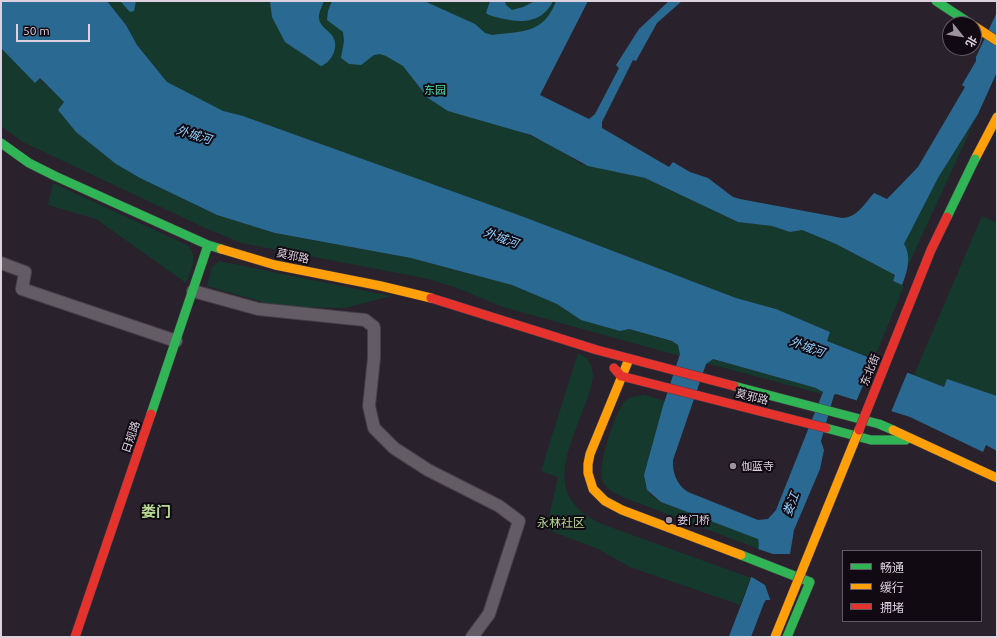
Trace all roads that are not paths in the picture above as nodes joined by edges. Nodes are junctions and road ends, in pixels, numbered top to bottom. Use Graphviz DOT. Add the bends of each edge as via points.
graph roads {
  1 [pos="936,1"];
  2 [pos="959,16"];
  3 [pos="982,32"];
  4 [pos="997,41"];
  5 [pos="997,117"];
  6 [pos="1,143"];
  7 [pos="208,245"];
  8 [pos="1,263"];
  9 [pos="193,291"];
  10 [pos="176,341"];
  11 [pos="597,350"];
  12 [pos="629,359"];
  13 [pos="621,376"];
  14 [pos="877,414"];
  15 [pos="912,440"];
  16 [pos="862,450"];
  17 [pos="997,478"];
  18 [pos="799,578"];
  19 [pos="75,637"];
  20 [pos="472,637"];
  21 [pos="775,637"];
  22 [pos="787,637"];
  1 -- 2 [label="main road"];
  3 -- 4 [label="main road"];
  5 -- 18 [label="main road, 东北街, bridge" via="931,250"];
  6 -- 7 [label="main road, 莫邪路" via="55,176"];
  7 -- 9 [label="main road, 日规路"];
  7 -- 11 [label="main road, 莫邪路" via="275,265 447,302"];
  8 -- 10 [label="street" via="25,272 22,289"];
  9 -- 10 [label="main road, 日规路"];
  9 -- 20 [label="street" via="258,309 365,320 374,327 369,406 374,428 394,448 428,470 499,506 519,522 489,614"];
  10 -- 19 [label="main road, 日规路"];
  11 -- 12 [label="main road, 莫邪路"];
  11 -- 13 [label="main road, 莫邪路"];
  12 -- 13 [label="main road"];
  12 -- 15 [label="main road, 莫邪路" via="879,424"];
  13 -- 15 [label="main road, 莫邪路" via="871,440"];
  13 -- 18 [label="main road" via="590,454 588,470 593,489 616,508"];
  14 -- 16 [label="main road"];
  15 -- 17 [label="main road, 莫邪路"];
  18 -- 21 [label="main road, 东北街, bridge"];
  18 -- 22 [label="main road" via="811,578"];
}
